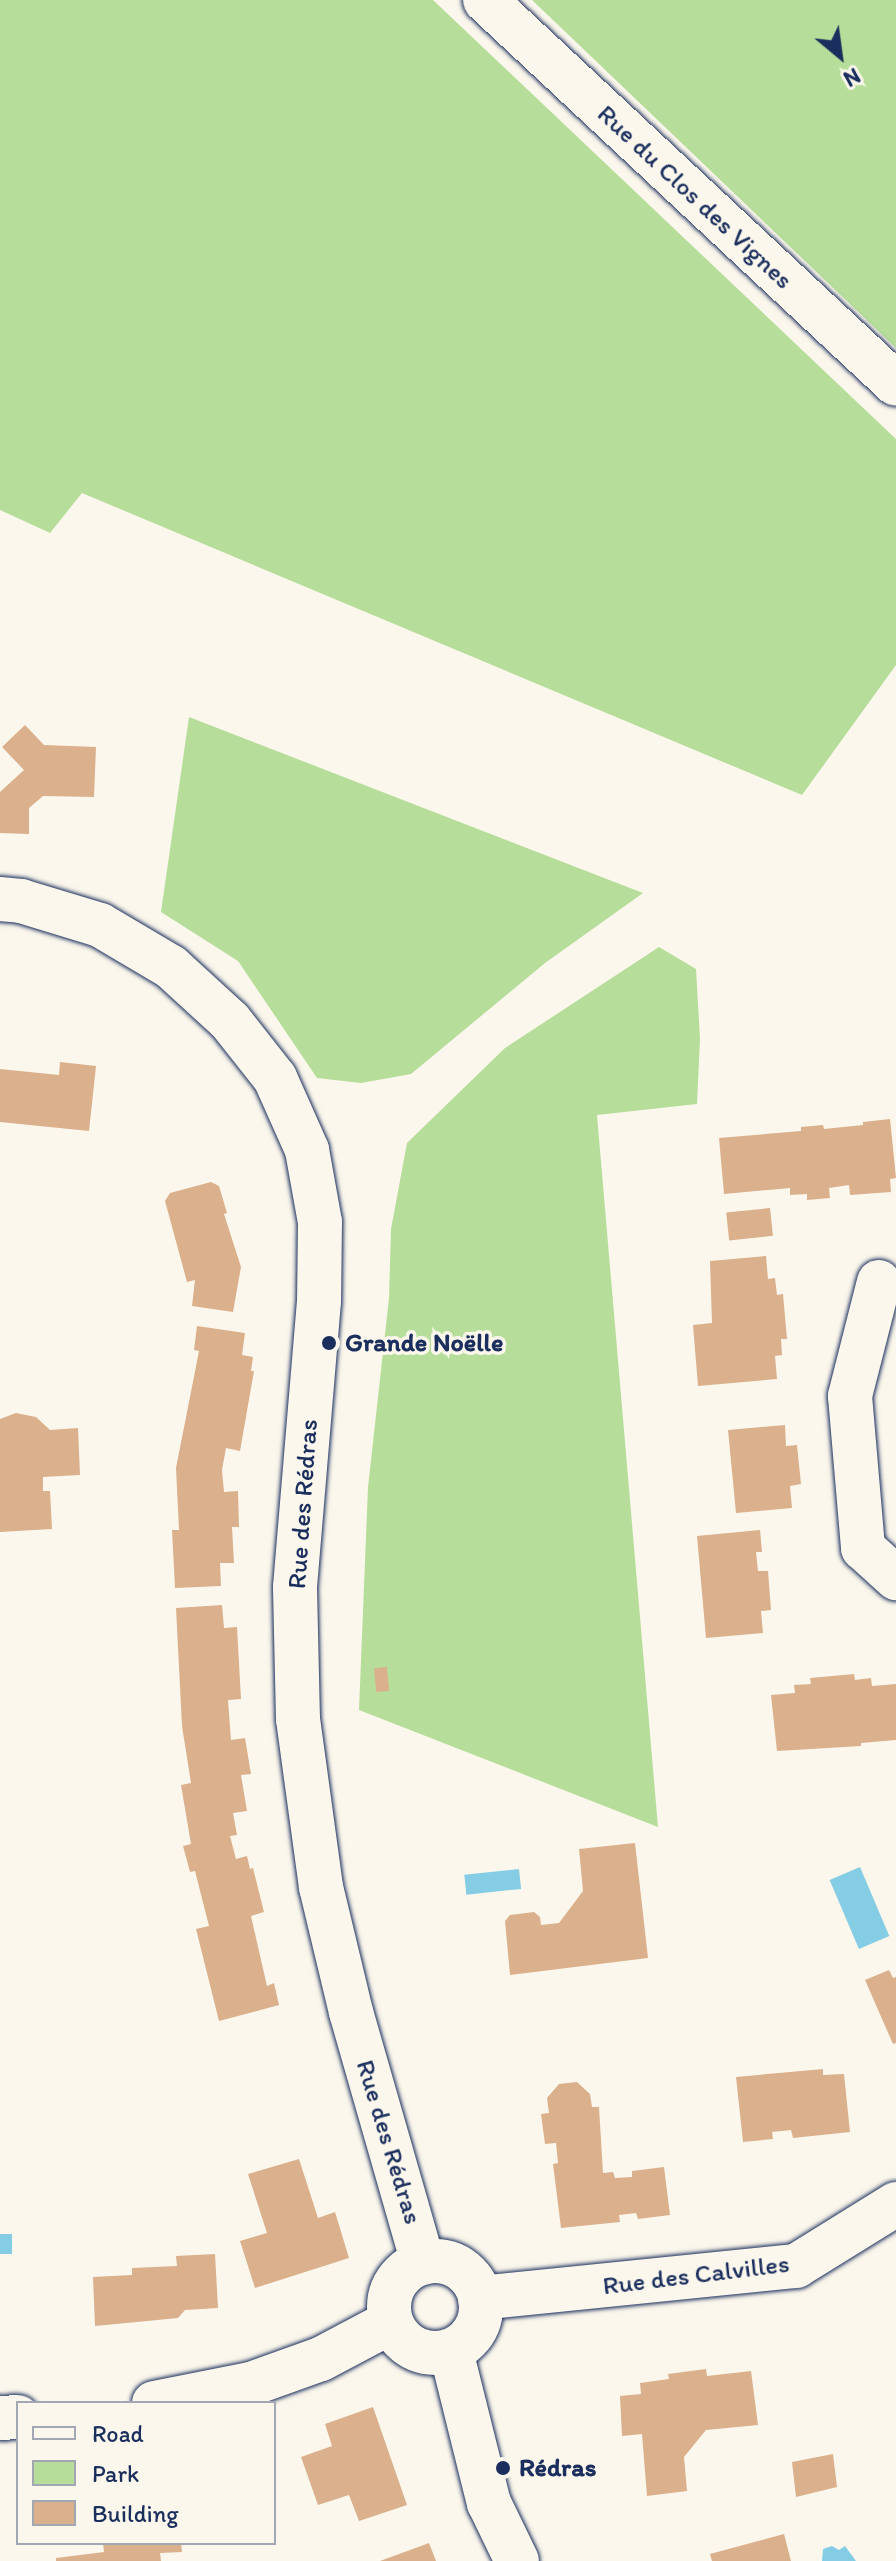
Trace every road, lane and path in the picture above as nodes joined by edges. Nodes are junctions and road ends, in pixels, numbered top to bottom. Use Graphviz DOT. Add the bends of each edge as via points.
graph roads {
  1 [pos="490,4"];
  2 [pos="896,384"];
  3 [pos="0,899"];
  4 [pos="879,1282"];
  5 [pos="896,1578"];
  6 [pos="896,2204"];
  7 [pos="423,2263"];
  8 [pos="480,2298"];
  9 [pos="391,2322"];
  10 [pos="451,2351"];
  11 [pos="164,2401"];
  12 [pos="517,2561"];
  1 -- 2 [label="street, Rue du Clos des Vignes"];
  3 -- 7 [label="street, Rue des Rédras" via="100,925 171,967 230,1021 275,1078 307,1150 320,1222 295,1588 298,1719 321,1887"];
  4 -- 5 [label="street" via="850,1396 863,1548"];
  6 -- 8 [label="street, Rue des Calvilles" via="796,2266"];
  7 -- 8 [label="street" via="453,2264 475,2284"];
  7 -- 9 [label="street" via="409,2269 390,2292"];
  8 -- 10 [label="street" via="478,2324"];
  9 -- 10 [label="street" via="408,2346 436,2354"];
  9 -- 11 [label="street" via="321,2359 251,2384"];
  10 -- 12 [label="street" via="489,2503"];
}
